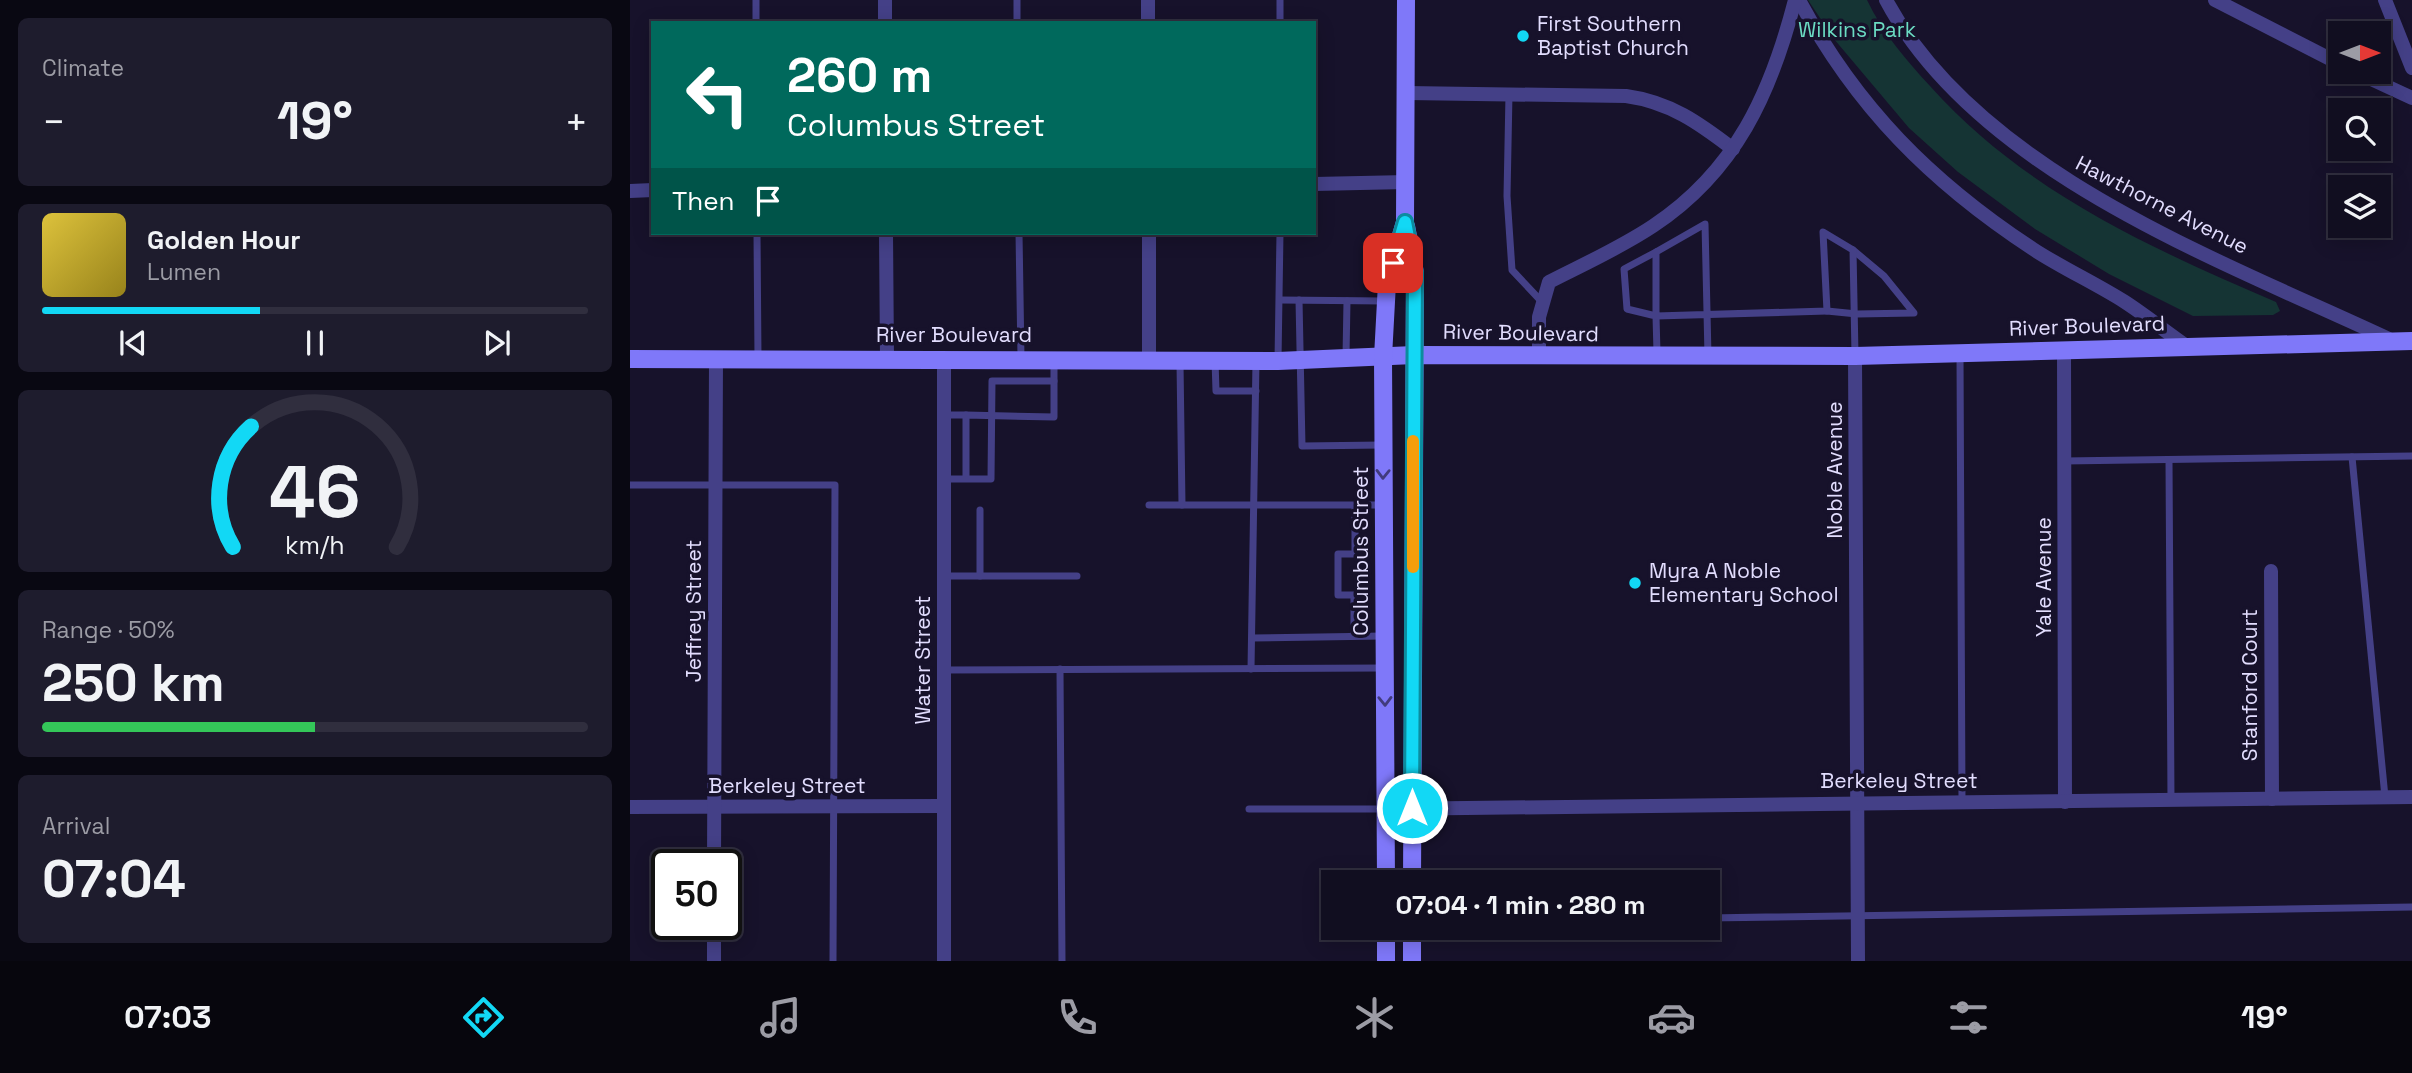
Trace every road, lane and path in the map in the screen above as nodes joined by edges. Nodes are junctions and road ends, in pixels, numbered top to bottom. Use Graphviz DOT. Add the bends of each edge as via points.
graph roads {
  1 [pos="756,0"];
  2 [pos="885,0"];
  3 [pos="1017,0"];
  4 [pos="1148,0"];
  5 [pos="1280,0"];
  6 [pos="1406,0"];
  7 [pos="1797,0"];
  8 [pos="1886,0"];
  9 [pos="2215,0"];
  10 [pos="2385,0"];
  11 [pos="756,21"];
  12 [pos="885,21"];
  13 [pos="1017,21"];
  14 [pos="1148,21"];
  15 [pos="1280,21"];
  16 [pos="2328,58"];
  17 [pos="2412,68"];
  18 [pos="2383,84"];
  19 [pos="1407,93"];
  20 [pos="1510,94"];
  21 [pos="2412,97"];
  22 [pos="1733,149"];
  23 [pos="1407,182"];
  24 [pos="1316,184"];
  25 [pos="651,190"];
  26 [pos="630,191"];
  27 [pos="1405,222"];
  28 [pos="757,235"];
  29 [pos="886,235"];
  30 [pos="1019,235"];
  31 [pos="1149,235"];
  32 [pos="1280,235"];
  33 [pos="1853,250"];
  34 [pos="1656,252"];
  35 [pos="1280,300"];
  36 [pos="1299,300"];
  37 [pos="1347,301"];
  38 [pos="1386,301"];
  39 [pos="1544,303"];
  40 [pos="1827,311"];
  41 [pos="1706,314"];
  42 [pos="1857,314"];
  43 [pos="1656,316"];
  44 [pos="2403,341"];
  45 [pos="2185,345"];
  46 [pos="2064,351"];
  47 [pos="1961,354"];
  48 [pos="1414,355"];
  49 [pos="1383,356"];
  50 [pos="1709,356"];
  51 [pos="1855,356"];
  52 [pos="1539,357"];
  53 [pos="1657,357"];
  54 [pos="887,358"];
  55 [pos="944,358"];
  56 [pos="992,358"];
  57 [pos="1021,358"];
  58 [pos="1054,358"];
  59 [pos="1149,358"];
  60 [pos="1346,358"];
  61 [pos="630,359"];
  62 [pos="716,359"];
  63 [pos="758,359"];
  64 [pos="1180,359"];
  65 [pos="1215,359"];
  66 [pos="1256,360"];
  67 [pos="1299,360"];
  68 [pos="1278,361"];
  69 [pos="1054,381"];
  70 [pos="992,382"];
  71 [pos="1256,391"];
  72 [pos="944,415"];
  73 [pos="966,415"];
  74 [pos="991,415"];
  75 [pos="1383,445"];
  76 [pos="2412,456"];
  77 [pos="2352,457"];
  78 [pos="2169,460"];
  79 [pos="2064,461"];
  80 [pos="967,478"];
  81 [pos="944,479"];
  82 [pos="630,485"];
  83 [pos="715,485"];
  84 [pos="1149,505"];
  85 [pos="1182,505"];
  86 [pos="1354,505"];
  87 [pos="1382,505"];
  88 [pos="1254,506"];
  89 [pos="980,510"];
  90 [pos="2271,570"];
  91 [pos="944,576"];
  92 [pos="980,576"];
  93 [pos="1077,576"];
  94 [pos="1354,636"];
  95 [pos="1384,636"];
  96 [pos="1252,638"];
  97 [pos="1384,668"];
  98 [pos="1060,669"];
  99 [pos="1251,669"];
  100 [pos="944,670"];
  101 [pos="2385,797"];
  102 [pos="2412,797"];
  103 [pos="2272,799"];
  104 [pos="1856,801"];
  105 [pos="2171,801"];
  106 [pos="1962,802"];
  107 [pos="2065,802"];
  108 [pos="944,806"];
  109 [pos="630,807"];
  110 [pos="714,807"];
  111 [pos="833,807"];
  112 [pos="1386,808"];
  113 [pos="1412,808"];
  114 [pos="1249,809"];
  115 [pos="714,849"];
  116 [pos="1386,870"];
  117 [pos="1412,870"];
  118 [pos="2412,907"];
  119 [pos="1857,916"];
  120 [pos="1720,918"];
  121 [pos="714,940"];
  122 [pos="1386,940"];
  123 [pos="1412,940"];
  124 [pos="714,961"];
  125 [pos="832,961"];
  126 [pos="944,961"];
  127 [pos="1062,961"];
  128 [pos="1386,961"];
  129 [pos="1412,961"];
  130 [pos="1858,961"];
  1 -- 11 [label="lane"];
  2 -- 12 [label="street"];
  3 -- 13 [label="lane"];
  4 -- 14 [label="street"];
  5 -- 15 [label="lane"];
  6 -- 19 [label="main road, Columbus Street"];
  7 -- 22 [label="street" via="1769,85"];
  7 -- 45 [label="street" via="1864,102 1924,166 2032,249 2124,302"];
  8 -- 44 [label="street, Hawthorne Avenue" via="1908,35 1964,98 2067,181 2173,238"];
  9 -- 16 [label="street"];
  10 -- 17 [label="street"];
  18 -- 21 [label="street"];
  19 -- 20 [label="street"];
  19 -- 23 [label="main road, Columbus Street"];
  20 -- 22 [label="street" via="1647,99 1688,115"];
  20 -- 39 [label="lane" via="1507,196 1512,270"];
  22 -- 39 [label="street" via="1707,181 1655,225 1549,282"];
  23 -- 24 [label="street"];
  23 -- 27 [label="main road, Columbus Street"];
  25 -- 26 [label="street"];
  27 -- 38 [label="main road, Columbus Street"];
  27 -- 48 [label="main road, Columbus Street" via="1415,273"];
  28 -- 63 [label="lane"];
  29 -- 54 [label="street"];
  30 -- 57 [label="lane"];
  31 -- 59 [label="street"];
  32 -- 35 [label="lane"];
  33 -- 40 [label="lane" via="1823,232"];
  33 -- 42 [label="lane"];
  33 -- 42 [label="lane" via="1884,276 1914,313"];
  34 -- 41 [label="lane" via="1705,224"];
  34 -- 43 [label="lane"];
  34 -- 43 [label="lane" via="1624,269 1628,309"];
  35 -- 36 [label="lane"];
  35 -- 68 [label="lane"];
  36 -- 37 [label="lane"];
  36 -- 67 [label="lane"];
  37 -- 38 [label="lane"];
  37 -- 60 [label="lane"];
  38 -- 49 [label="main road, Columbus Street"];
  39 -- 52 [label="street" via="1539,317"];
  40 -- 41 [label="lane"];
  40 -- 42 [label="lane"];
  41 -- 43 [label="lane"];
  41 -- 50 [label="lane"];
  42 -- 51 [label="lane"];
  43 -- 53 [label="lane"];
  44 -- 45 [label="main road, River Boulevard"];
  45 -- 46 [label="main road, River Boulevard"];
  46 -- 47 [label="main road, River Boulevard"];
  46 -- 79 [label="street, Yale Avenue"];
  47 -- 51 [label="main road, River Boulevard"];
  47 -- 106 [label="lane"];
  48 -- 49 [label="main road, River Boulevard"];
  48 -- 52 [label="main road, River Boulevard"];
  48 -- 113 [label="main road, Columbus Street"];
  49 -- 60 [label="main road, River Boulevard"];
  49 -- 75 [label="main road, Columbus Street"];
  50 -- 51 [label="main road, River Boulevard"];
  50 -- 53 [label="main road, River Boulevard"];
  51 -- 104 [label="street, Noble Avenue"];
  52 -- 53 [label="main road, River Boulevard"];
  54 -- 55 [label="main road, River Boulevard"];
  54 -- 63 [label="main road, River Boulevard"];
  55 -- 56 [label="main road, River Boulevard"];
  55 -- 72 [label="street, Water Street"];
  56 -- 57 [label="main road, River Boulevard"];
  56 -- 70 [label="lane"];
  57 -- 58 [label="main road, River Boulevard"];
  58 -- 59 [label="main road, River Boulevard"];
  58 -- 69 [label="lane"];
  59 -- 64 [label="main road, River Boulevard"];
  60 -- 67 [label="main road, River Boulevard"];
  61 -- 62 [label="main road, River Boulevard"];
  62 -- 63 [label="main road, River Boulevard"];
  62 -- 83 [label="street, Jeffrey Street"];
  64 -- 65 [label="main road, River Boulevard"];
  64 -- 85 [label="lane"];
  65 -- 66 [label="main road, River Boulevard"];
  65 -- 71 [label="lane" via="1216,391"];
  66 -- 68 [label="main road, River Boulevard"];
  66 -- 71 [label="lane"];
  67 -- 68 [label="main road, River Boulevard"];
  67 -- 75 [label="lane" via="1302,446"];
  69 -- 70 [label="lane"];
  69 -- 74 [label="lane" via="1054,417"];
  70 -- 74 [label="lane"];
  71 -- 88 [label="lane"];
  72 -- 73 [label="lane"];
  72 -- 81 [label="street, Water Street"];
  73 -- 74 [label="lane"];
  73 -- 80 [label="lane"];
  74 -- 80 [label="lane" via="991,479"];
  75 -- 87 [label="main road, Columbus Street, one-way"];
  76 -- 77 [label="lane"];
  77 -- 78 [label="lane"];
  77 -- 101 [label="lane"];
  78 -- 79 [label="lane"];
  78 -- 105 [label="lane"];
  79 -- 107 [label="street, Yale Avenue"];
  80 -- 81 [label="lane"];
  81 -- 91 [label="street, Water Street"];
  82 -- 83 [label="lane"];
  83 -- 110 [label="street, Jeffrey Street"];
  83 -- 111 [label="lane" via="835,485"];
  84 -- 85 [label="lane"];
  85 -- 88 [label="lane"];
  86 -- 87 [label="lane"];
  86 -- 88 [label="lane"];
  86 -- 94 [label="lane" via="1354,554 1338,554 1338,595 1354,595"];
  87 -- 95 [label="main road, Columbus Street"];
  88 -- 96 [label="lane"];
  89 -- 92 [label="lane"];
  90 -- 103 [label="street, Stanford Court"];
  91 -- 92 [label="lane"];
  91 -- 100 [label="street, Water Street"];
  92 -- 93 [label="lane"];
  94 -- 95 [label="lane"];
  94 -- 96 [label="lane"];
  95 -- 97 [label="main road, Columbus Street"];
  96 -- 99 [label="lane"];
  97 -- 99 [label="lane"];
  97 -- 112 [label="main road, Columbus Street, one-way"];
  98 -- 99 [label="lane"];
  98 -- 100 [label="lane"];
  98 -- 127 [label="lane"];
  100 -- 108 [label="street, Water Street"];
  101 -- 102 [label="street, Berkeley Street"];
  101 -- 103 [label="street, Berkeley Street"];
  103 -- 105 [label="street, Berkeley Street"];
  104 -- 106 [label="street, Berkeley Street"];
  104 -- 113 [label="street, Berkeley Street"];
  104 -- 119 [label="street, Noble Avenue"];
  105 -- 107 [label="street, Berkeley Street"];
  106 -- 107 [label="street, Berkeley Street"];
  108 -- 111 [label="street, Berkeley Street"];
  108 -- 126 [label="street, Water Street"];
  109 -- 110 [label="street, Berkeley Street"];
  110 -- 111 [label="street, Berkeley Street"];
  110 -- 115 [label="street, Jeffrey Street"];
  111 -- 125 [label="lane"];
  112 -- 113 [label="street, Berkeley Street"];
  112 -- 114 [label="lane"];
  112 -- 116 [label="main road, Columbus Street"];
  113 -- 117 [label="main road, Columbus Street"];
  118 -- 119 [label="lane"];
  119 -- 120 [label="lane"];
  119 -- 130 [label="street, Noble Avenue"];
  121 -- 124 [label="street"];
  122 -- 128 [label="main road"];
  123 -- 129 [label="main road"];
}
